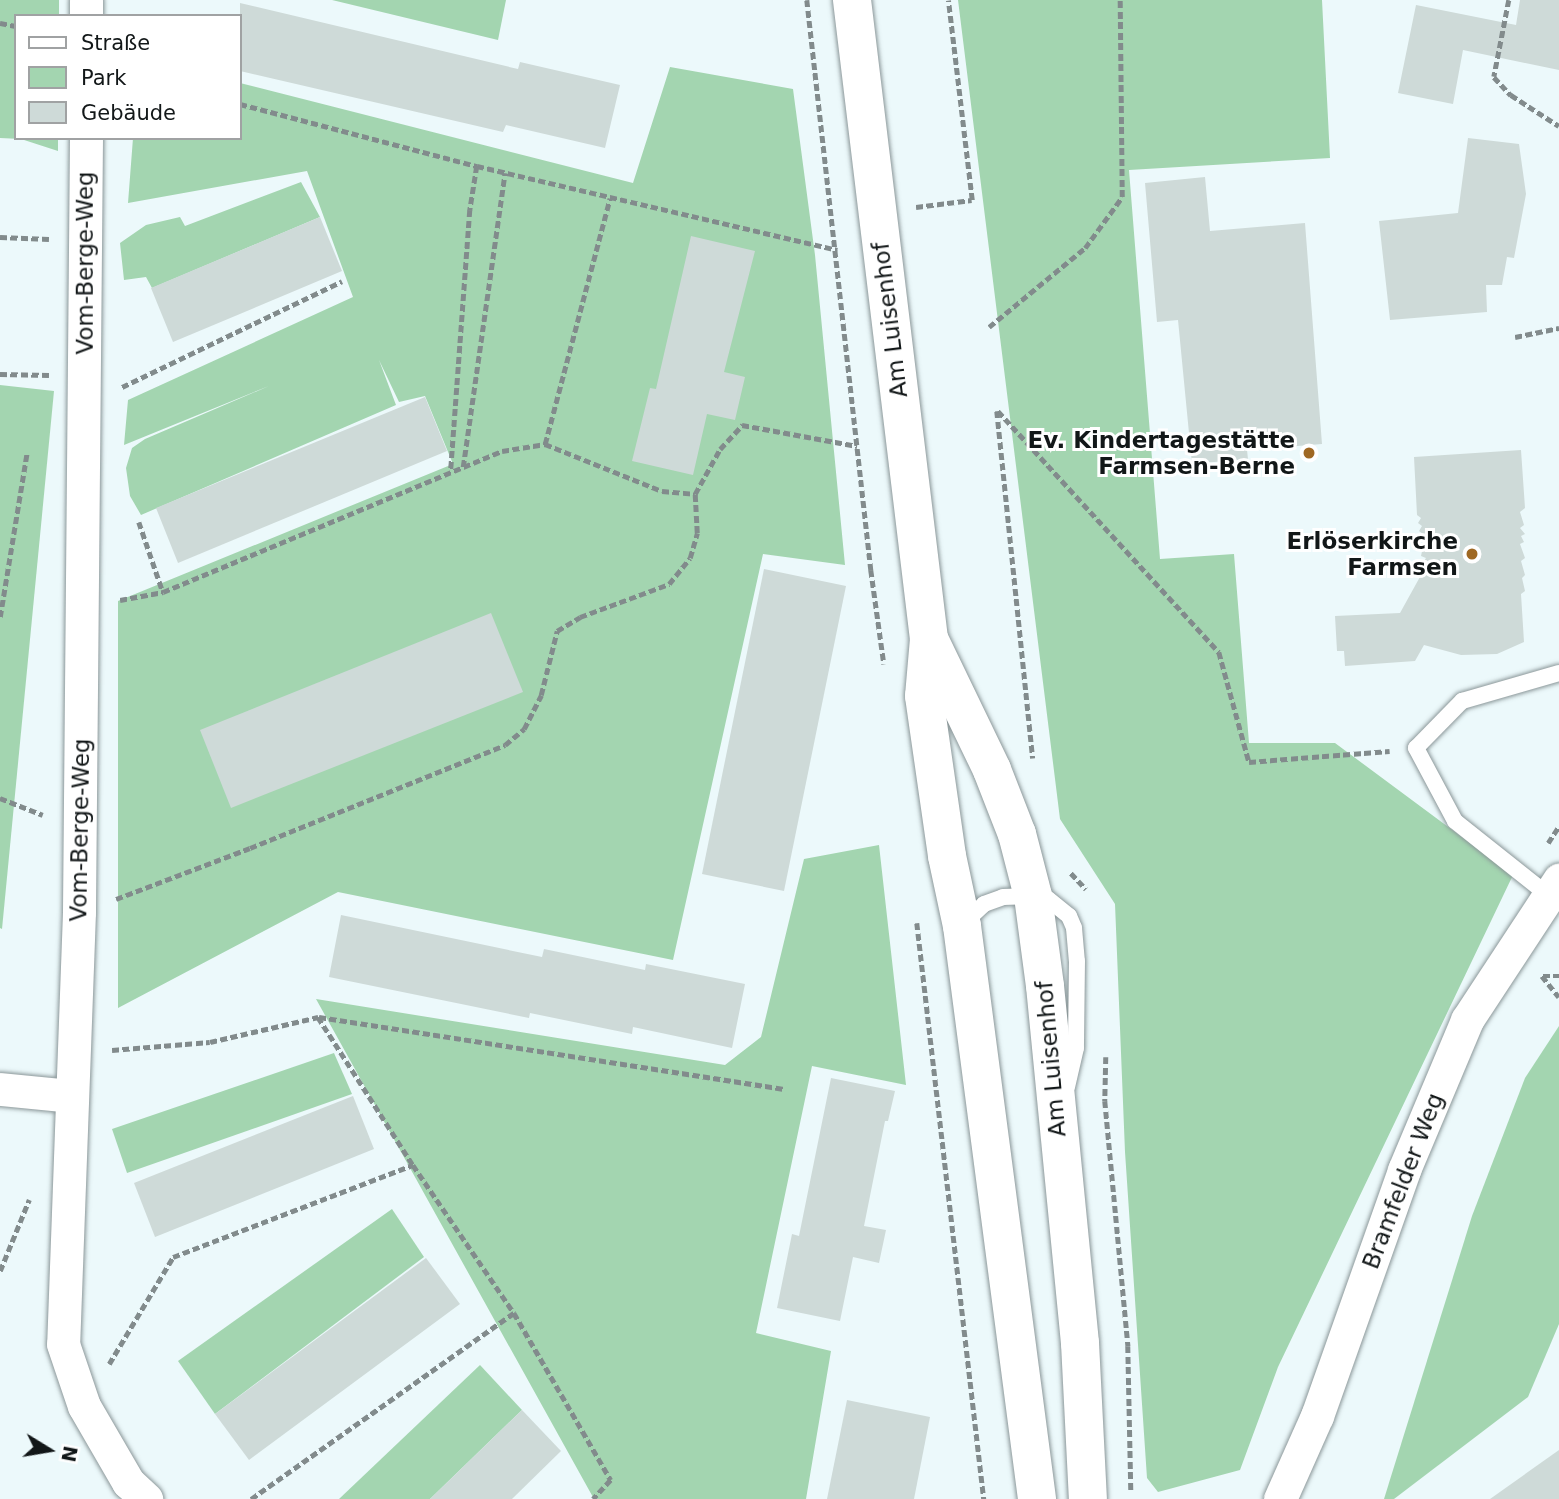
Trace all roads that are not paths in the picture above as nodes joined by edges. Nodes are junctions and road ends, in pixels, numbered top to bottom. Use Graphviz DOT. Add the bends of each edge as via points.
graph roads {
  1 [pos="852,0"];
  2 [pos="86,140"];
  3 [pos="929,639"];
  4 [pos="1559,673"];
  5 [pos="1553,888"];
  6 [pos="1033,896"];
  7 [pos="962,926"];
  8 [pos="0,1089"];
  9 [pos="72,1096"];
  10 [pos="146,1499"];
  11 [pos="1037,1499"];
  12 [pos="1088,1499"];
  13 [pos="1280,1499"];
  1 -- 3 [label="main road, Am Luisenhof"];
  2 -- 9 [label="street, Vom-Berge-Weg" via="79,912"];
  3 -- 6 [label="main road, Am Luisenhof" via="997,783 1017,834"];
  3 -- 7 [label="main road, Am Luisenhof" via="924,696"];
  4 -- 5 [label="lane" via="1462,701 1416,748 1455,821"];
  5 -- 13 [label="street, Bramfelder Weg" via="1467,1020 1404,1170 1317,1416"];
  6 -- 7 [label="lane" via="1003,897 984,904"];
  6 -- 12 [label="main road, Am Luisenhof" via="1080,1343"];
  7 -- 11 [label="main road, Am Luisenhof"];
  8 -- 9 [label="street"];
  9 -- 10 [label="street, Vom-Berge-Weg" via="63,1344 84,1406 128,1482"];
}
